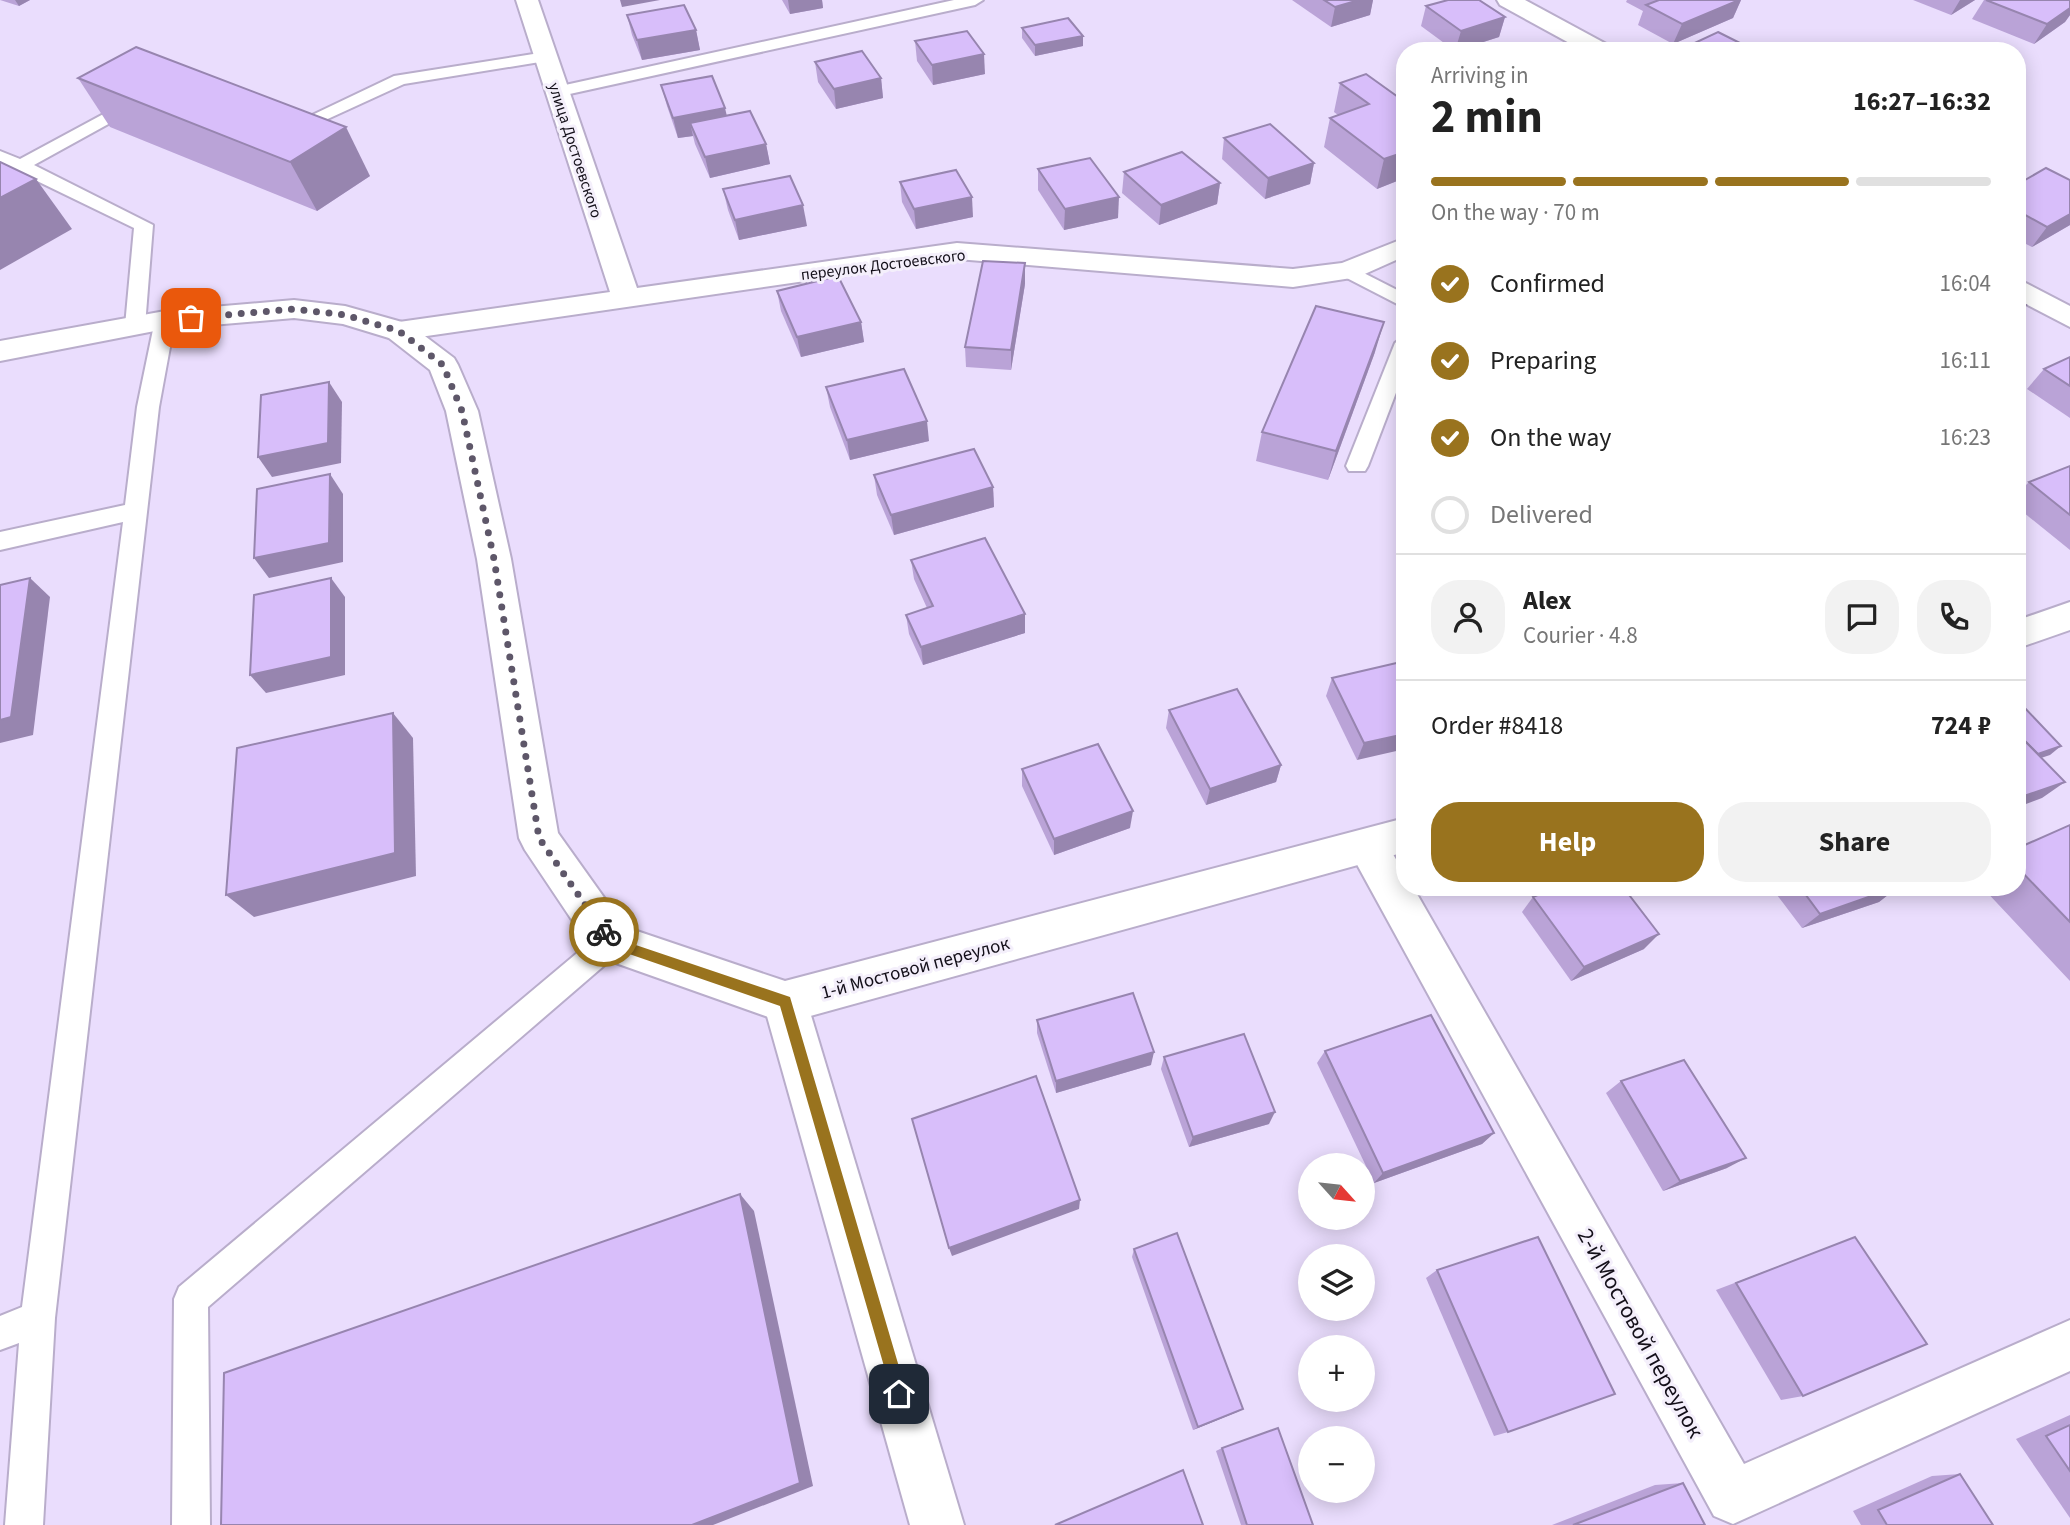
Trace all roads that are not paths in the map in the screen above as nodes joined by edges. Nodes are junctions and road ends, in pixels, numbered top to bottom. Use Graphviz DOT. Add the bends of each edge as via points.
graph roads {
  1 [pos="527,0"];
  2 [pos="975,0"];
  3 [pos="1508,0"];
  4 [pos="1585,42"];
  5 [pos="546,57"];
  6 [pos="556,92"];
  7 [pos="147,95"];
  8 [pos="271,108"];
  9 [pos="0,156"];
  10 [pos="20,166"];
  11 [pos="1396,250"];
  12 [pos="1348,271"];
  13 [pos="2026,293"];
  14 [pos="1396,297"];
  15 [pos="627,300"];
  16 [pos="2070,318"];
  17 [pos="150,323"];
  18 [pos="399,331"];
  19 [pos="0,351"];
  20 [pos="1396,366"];
  21 [pos="1357,466"];
  22 [pos="135,511"];
  23 [pos="0,541"];
  24 [pos="2070,616"];
  25 [pos="2026,631"];
  26 [pos="1387,841"];
  27 [pos="1396,858"];
  28 [pos="1416,896"];
  29 [pos="611,942"];
  30 [pos="785,1002"];
  31 [pos="38,1318"];
  32 [pos="0,1332"];
  33 [pos="2070,1345"];
  34 [pos="24,1525"];
  35 [pos="191,1525"];
  36 [pos="937,1525"];
  1 -- 5 [label="street, улица Достоевского"];
  2 -- 6 [label="lane"];
  3 -- 4 [label="street"];
  5 -- 6 [label="street, улица Достоевского"];
  5 -- 8 [label="lane" via="400,80 308,124"];
  6 -- 15 [label="street, улица Достоевского"];
  7 -- 10 [label="lane"];
  9 -- 10 [label="lane"];
  10 -- 17 [label="lane" via="144,225"];
  11 -- 12 [label="street, переулок Достоевского"];
  12 -- 14 [label="lane"];
  12 -- 15 [label="street, переулок Достоевского" via="1293,278 957,251"];
  13 -- 16 [label="street"];
  15 -- 18 [label="street, переулок Достоевского"];
  17 -- 18 [label="street" via="294,309 345,315"];
  17 -- 19 [label="street"];
  17 -- 22 [label="lane" via="148,407"];
  18 -- 29 [label="street" via="443,365 462,411 494,559 539,838"];
  20 -- 21 [label="lane"];
  22 -- 23 [label="lane"];
  22 -- 31 [label="lane"];
  24 -- 25 [label="street"];
  26 -- 27 [label="street, 2-й Мостовой переулок"];
  26 -- 30 [label="street, 1-й Мостовой переулок"];
  28 -- 33 [label="street, 2-й Мостовой переулок" via="1733,1497"];
  29 -- 30 [label="street"];
  29 -- 35 [label="lane" via="191,1299"];
  30 -- 36 [label="street"];
  31 -- 32 [label="lane"];
  31 -- 34 [label="lane"];
}
